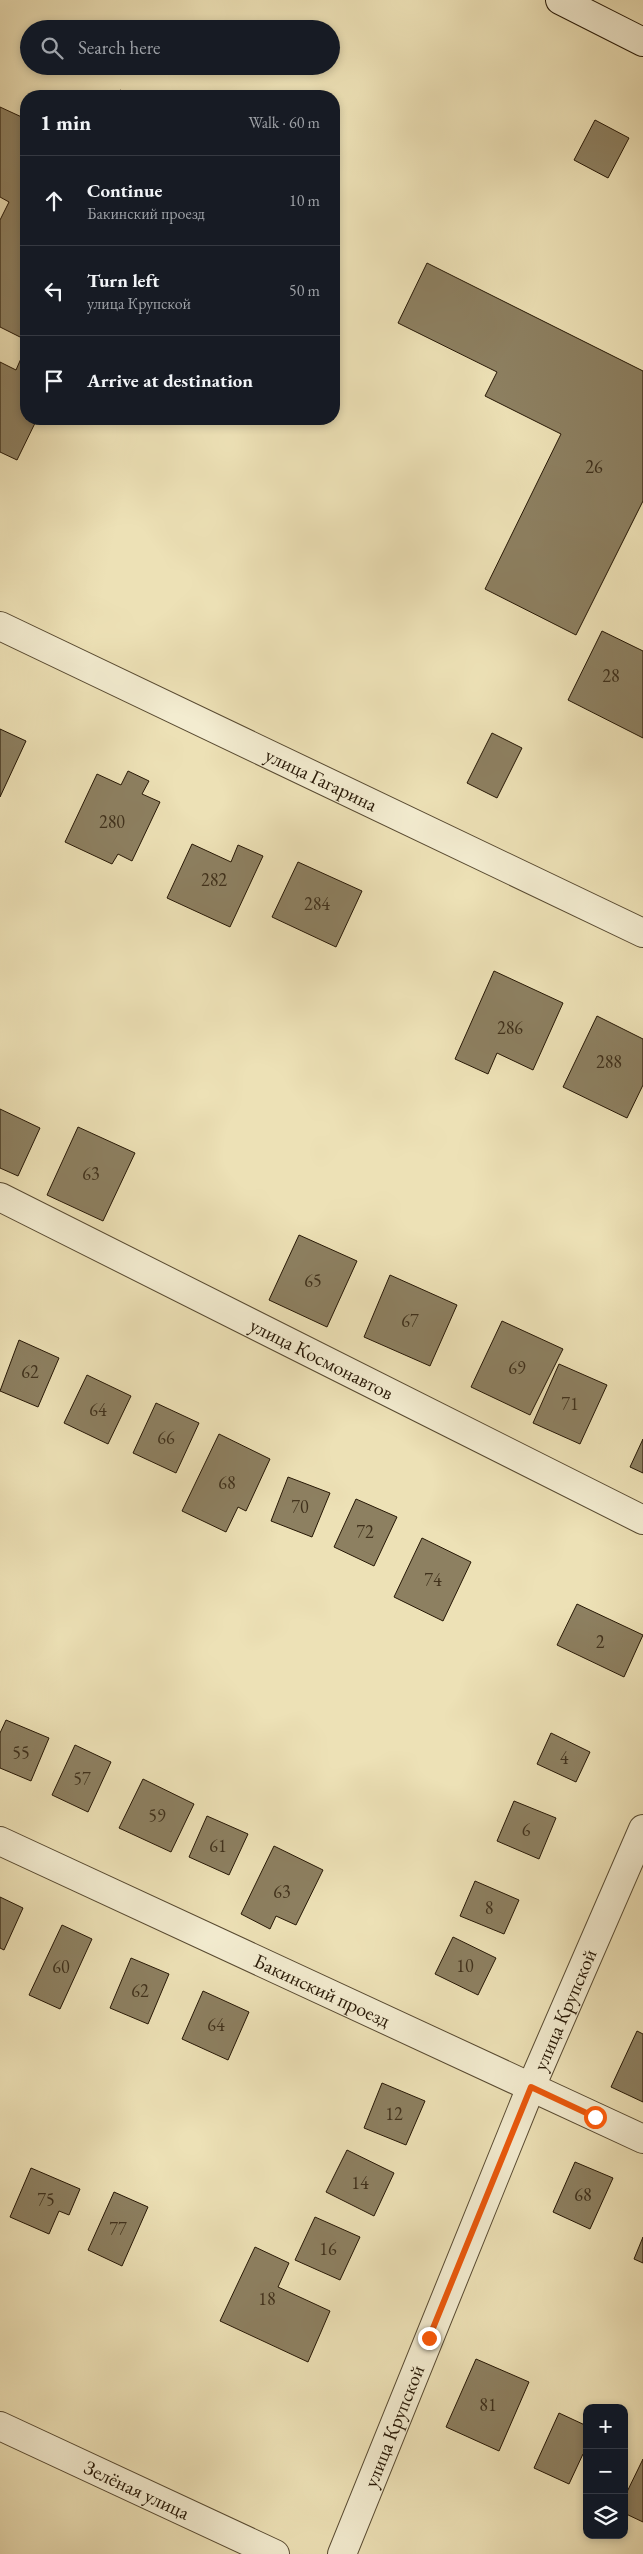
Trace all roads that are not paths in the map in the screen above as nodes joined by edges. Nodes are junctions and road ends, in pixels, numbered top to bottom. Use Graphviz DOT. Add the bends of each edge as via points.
graph roads {
  1 [pos="560,0"];
  2 [pos="643,42"];
  3 [pos="0,626"];
  4 [pos="643,933"];
  5 [pos="0,1197"];
  6 [pos="643,1520"];
  7 [pos="643,1829"];
  8 [pos="0,1841"];
  9 [pos="531,2087"];
  10 [pos="643,2139"];
  11 [pos="0,2426"];
  12 [pos="275,2554"];
  13 [pos="342,2554"];
  1 -- 2 [label="street"];
  3 -- 4 [label="street, улица Гагарина"];
  5 -- 6 [label="street, улица Космонавтов"];
  7 -- 9 [label="street, улица Крупской"];
  8 -- 9 [label="street, Бакинский проезд"];
  9 -- 10 [label="street, Бакинский проезд"];
  9 -- 13 [label="street, улица Крупской"];
  11 -- 12 [label="street, Зелёная улица"];
}
